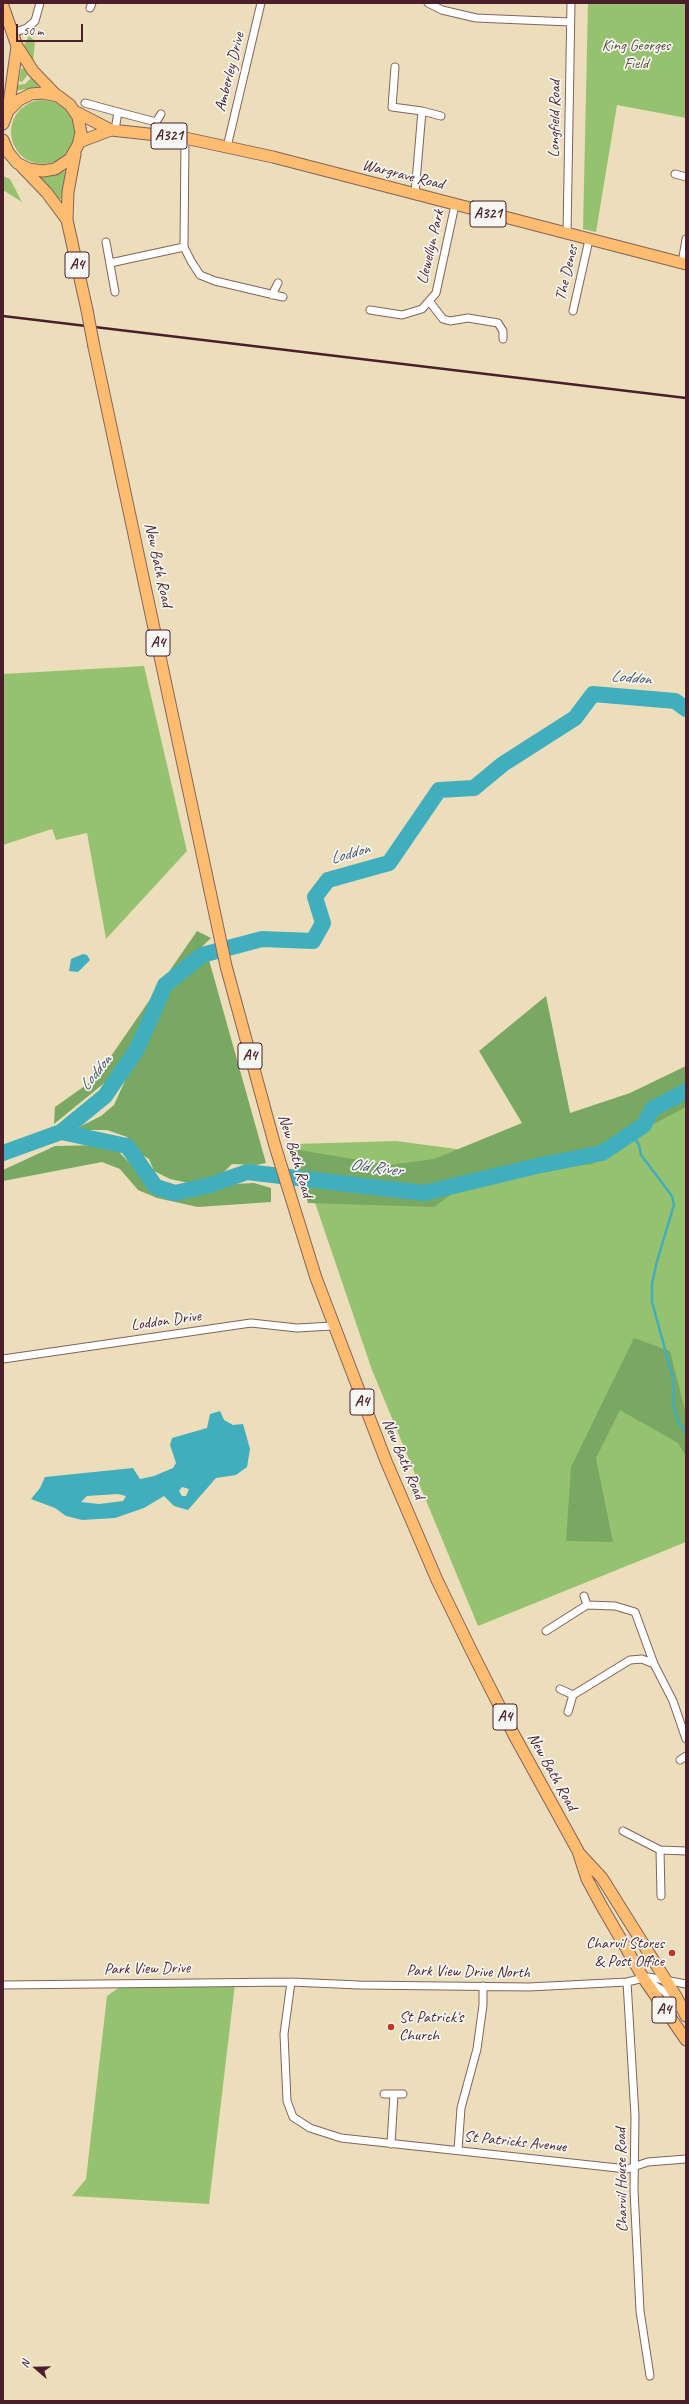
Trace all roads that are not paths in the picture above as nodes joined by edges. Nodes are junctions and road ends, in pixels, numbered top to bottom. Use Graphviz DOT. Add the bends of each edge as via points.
graph roads {
  1 [pos="40,3"];
  2 [pos="261,3"];
  3 [pos="428,3"];
  4 [pos="571,3"];
  5 [pos="3,6"];
  6 [pos="443,7"];
  7 [pos="570,22"];
  8 [pos="13,33"];
  9 [pos="17,46"];
  10 [pos="395,68"];
  11 [pos="58,96"];
  12 [pos="85,103"];
  13 [pos="74,111"];
  14 [pos="422,111"];
  15 [pos="118,112"];
  16 [pos="162,114"];
  17 [pos="441,116"];
  18 [pos="5,118"];
  19 [pos="113,130"];
  20 [pos="185,138"];
  21 [pos="3,140"];
  22 [pos="77,147"];
  23 [pos="227,147"];
  24 [pos="6,151"];
  25 [pos="21,166"];
  26 [pos="675,174"];
  27 [pos="686,177"];
  28 [pos="415,193"];
  29 [pos="455,205"];
  30 [pos="67,220"];
  31 [pos="567,234"];
  32 [pos="686,238"];
  33 [pos="589,240"];
  34 [pos="106,242"];
  35 [pos="184,247"];
  36 [pos="110,263"];
  37 [pos="684,264"];
  38 [pos="278,283"];
  39 [pos="115,292"];
  40 [pos="272,294"];
  41 [pos="283,297"];
  42 [pos="428,301"];
  43 [pos="370,310"];
  44 [pos="573,311"];
  45 [pos="503,339"];
  46 [pos="333,1326"];
  47 [pos="3,1359"];
  48 [pos="584,1596"];
  49 [pos="587,1605"];
  50 [pos="546,1631"];
  51 [pos="654,1664"];
  52 [pos="560,1689"];
  53 [pos="573,1695"];
  54 [pos="568,1712"];
  55 [pos="686,1739"];
  56 [pos="623,1831"];
  57 [pos="660,1850"];
  58 [pos="578,1851"];
  59 [pos="686,1851"];
  60 [pos="661,1896"];
  61 [pos="644,1979"];
  62 [pos="664,1979"];
  63 [pos="292,1982"];
  64 [pos="627,1982"];
  65 [pos="685,1984"];
  66 [pos="3,1985"];
  67 [pos="483,1986"];
  68 [pos="677,1998"];
  69 [pos="686,2016"];
  70 [pos="686,2040"];
  71 [pos="384,2094"];
  72 [pos="394,2094"];
  73 [pos="402,2094"];
  74 [pos="391,2144"];
  75 [pos="458,2150"];
  76 [pos="686,2158"];
  77 [pos="635,2166"];
  78 [pos="650,2376"];
  1 -- 8 [label="street" via="35,21 27,28"];
  2 -- 23 [label="street, Amberley Drive"];
  3 -- 6 [label="street"];
  4 -- 7 [label="street, Longfield Road"];
  5 -- 8 [label="main road"];
  6 -- 7 [label="street" via="476,18"];
  7 -- 31 [label="street, Longfield Road"];
  8 -- 9 [label="main road"];
  9 -- 11 [label="main road" via="33,71"];
  9 -- 18 [label="main road"];
  10 -- 14 [label="street" via="392,107"];
  11 -- 13 [label="main road"];
  11 -- 18 [label="main road" via="32,94 19,100"];
  12 -- 15 [label="street"];
  13 -- 19 [label="main road, Wargrave Road"];
  13 -- 22 [label="main road, New Bath Road" via="80,124"];
  14 -- 17 [label="street"];
  14 -- 28 [label="street"];
  15 -- 16 [label="street" via="156,122"];
  15 -- 19 [label="street"];
  19 -- 20 [label="main road, Wargrave Road / A321"];
  19 -- 22 [label="main road, Wargrave Road"];
  20 -- 23 [label="main road, Wargrave Road / A321"];
  20 -- 35 [label="street"];
  21 -- 24 [label="main road"];
  22 -- 25 [label="main road" via="67,162 52,170 36,171"];
  22 -- 30 [label="main road, New Bath Road / A4" via="68,192"];
  23 -- 28 [label="main road, Wargrave Road / A321"];
  24 -- 25 [label="main road, New Bath Road"];
  25 -- 30 [label="main road, New Bath Road / A4"];
  26 -- 27 [label="street"];
  28 -- 29 [label="main road, Wargrave Road / A321"];
  29 -- 31 [label="main road, Wargrave Road / A321"];
  29 -- 42 [label="street, Llewellyn Park" via="436,293"];
  30 -- 46 [label="main road, New Bath Road / A4, bridge" via="226,966 274,1146"];
  31 -- 33 [label="main road, Wargrave Road / A321"];
  32 -- 37 [label="street"];
  33 -- 37 [label="main road, Wargrave Road / A321"];
  33 -- 44 [label="street, The Denes"];
  34 -- 36 [label="street"];
  35 -- 36 [label="street"];
  35 -- 40 [label="street" via="200,275"];
  36 -- 39 [label="street"];
  38 -- 40 [label="street"];
  40 -- 41 [label="street"];
  42 -- 43 [label="street, Llewellyn Park" via="422,309 402,315"];
  42 -- 45 [label="street" via="443,319 450,321 468,318 498,323 503,331"];
  46 -- 47 [label="street, Loddon Drive" via="297,1328 251,1323"];
  46 -- 58 [label="main road, New Bath Road / A4" via="372,1427 437,1580 514,1735"];
  48 -- 49 [label="street"];
  49 -- 50 [label="street"];
  49 -- 51 [label="street" via="614,1606 635,1612"];
  51 -- 53 [label="street" via="642,1659 630,1660"];
  51 -- 55 [label="street" via="673,1701"];
  52 -- 53 [label="street"];
  53 -- 54 [label="street"];
  56 -- 57 [label="street"];
  57 -- 59 [label="street"];
  57 -- 60 [label="street"];
  58 -- 61 [label="main road, New Bath Road / A4" via="587,1879"];
  58 -- 62 [label="main road, New Bath Road / A4" via="602,1878"];
  61 -- 62 [label="street, Park View Drive North"];
  61 -- 64 [label="street, Park View Drive North"];
  61 -- 69 [label="street" via="665,1992"];
  61 -- 70 [label="main road, New Bath Road / A4"];
  62 -- 65 [label="street, Park View Drive North"];
  62 -- 68 [label="main road, New Bath Road / A4"];
  63 -- 66 [label="street, Park View Drive"];
  63 -- 67 [label="street, Park View Drive North" via="359,1986"];
  63 -- 74 [label="street, St Patricks Avenue" via="284,2034 287,2102 293,2117 310,2128 341,2138"];
  64 -- 67 [label="street, Park View Drive North"];
  64 -- 77 [label="street, Charvil House Road" via="635,2116"];
  65 -- 68 [label="street"];
  67 -- 75 [label="street" via="477,2049 461,2108"];
  68 -- 69 [label="main road, New Bath Road / A4"];
  71 -- 72 [label="street"];
  72 -- 73 [label="street"];
  72 -- 74 [label="street"];
  74 -- 75 [label="street, St Patricks Avenue"];
  75 -- 77 [label="street, St Patricks Avenue" via="627,2169"];
  76 -- 77 [label="street, St Patricks Avenue"];
  77 -- 78 [label="street, Charvil House Road" via="640,2311"];
}
